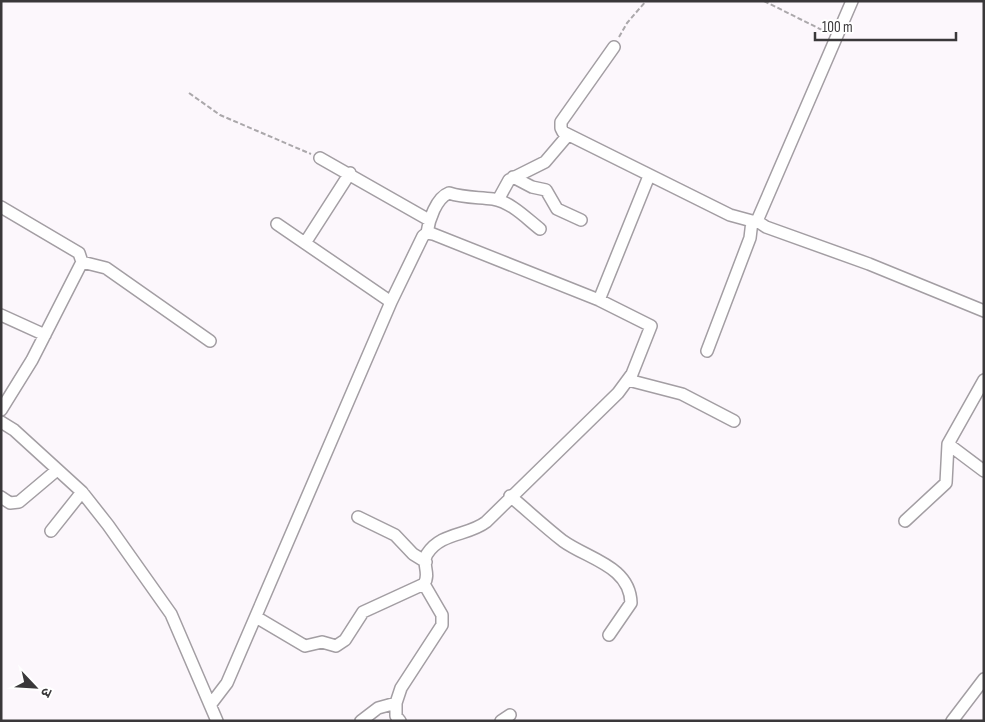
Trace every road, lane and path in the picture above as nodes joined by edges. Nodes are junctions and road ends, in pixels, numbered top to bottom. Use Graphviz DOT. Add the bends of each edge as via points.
graph roads {
  1 [pos="646,1"];
  2 [pos="764,1"];
  3 [pos="852,1"];
  4 [pos="837,37"];
  5 [pos="614,47"];
  6 [pos="189,93"];
  7 [pos="568,135"];
  8 [pos="320,158"];
  9 [pos="350,173"];
  10 [pos="649,176"];
  11 [pos="513,177"];
  12 [pos="498,200"];
  13 [pos="1,207"];
  14 [pos="429,220"];
  15 [pos="581,220"];
  16 [pos="755,221"];
  17 [pos="277,224"];
  18 [pos="540,229"];
  19 [pos="427,233"];
  20 [pos="305,243"];
  21 [pos="82,262"];
  22 [pos="599,300"];
  23 [pos="391,302"];
  24 [pos="984,310"];
  25 [pos="1,315"];
  26 [pos="45,335"];
  27 [pos="210,341"];
  28 [pos="707,351"];
  29 [pos="628,380"];
  30 [pos="984,380"];
  31 [pos="1,410"];
  32 [pos="734,421"];
  33 [pos="1,422"];
  34 [pos="948,444"];
  35 [pos="57,470"];
  36 [pos="984,470"];
  37 [pos="82,492"];
  38 [pos="510,496"];
  39 [pos="1,497"];
  40 [pos="358,517"];
  41 [pos="906,521"];
  42 [pos="52,531"];
  43 [pos="426,562"];
  44 [pos="424,584"];
  45 [pos="256,617"];
  46 [pos="608,635"];
  47 [pos="984,679"];
  48 [pos="396,703"];
  49 [pos="211,704"];
  50 [pos="217,721"];
  51 [pos="361,721"];
  52 [pos="400,721"];
  53 [pos="952,721"];
  1 -- 5 [label="path" via="627,23"];
  2 -- 4 [label="path"];
  3 -- 4 [label="street"];
  4 -- 16 [label="street"];
  5 -- 7 [label="street" via="561,122 560,128"];
  6 -- 8 [label="path" via="220,115"];
  7 -- 10 [label="street"];
  7 -- 11 [label="street" via="545,162"];
  8 -- 9 [label="street"];
  9 -- 14 [label="street"];
  9 -- 20 [label="street"];
  10 -- 16 [label="street" via="730,215"];
  10 -- 22 [label="street"];
  11 -- 12 [label="street"];
  11 -- 15 [label="street" via="546,190 557,210"];
  12 -- 14 [label="street" via="446,194"];
  12 -- 18 [label="street"];
  13 -- 21 [label="street" via="79,254"];
  14 -- 19 [label="street"];
  16 -- 24 [label="street"];
  16 -- 28 [label="street"];
  17 -- 20 [label="street"];
  19 -- 22 [label="street"];
  19 -- 23 [label="street"];
  20 -- 23 [label="street"];
  21 -- 26 [label="street"];
  21 -- 27 [label="street" via="106,268"];
  22 -- 29 [label="street" via="651,326"];
  23 -- 45 [label="street"];
  25 -- 26 [label="street"];
  26 -- 31 [label="street"];
  29 -- 32 [label="street" via="682,394"];
  29 -- 38 [label="street" via="566,445"];
  30 -- 34 [label="street"];
  33 -- 35 [label="street"];
  34 -- 36 [label="street"];
  34 -- 41 [label="street" via="946,483"];
  35 -- 37 [label="street"];
  35 -- 39 [label="street" via="19,502 10,503"];
  37 -- 42 [label="street"];
  37 -- 49 [label="street" via="171,614"];
  38 -- 43 [label="street" via="481,526 441,540 428,552"];
  38 -- 46 [label="street" via="562,540 600,560 624,580 631,603"];
  40 -- 43 [label="street" via="395,535 413,554"];
  43 -- 44 [label="street" via="428,574"];
  44 -- 45 [label="street" via="363,612 345,640 336,646 322,642 304,646"];
  44 -- 48 [label="street" via="442,615 442,625 401,688"];
  45 -- 49 [label="street" via="227,683"];
  47 -- 53 [label="street"];
  48 -- 51 [label="street" via="378,708"];
  48 -- 52 [label="street" via="396,716"];
  49 -- 50 [label="street"];
}
